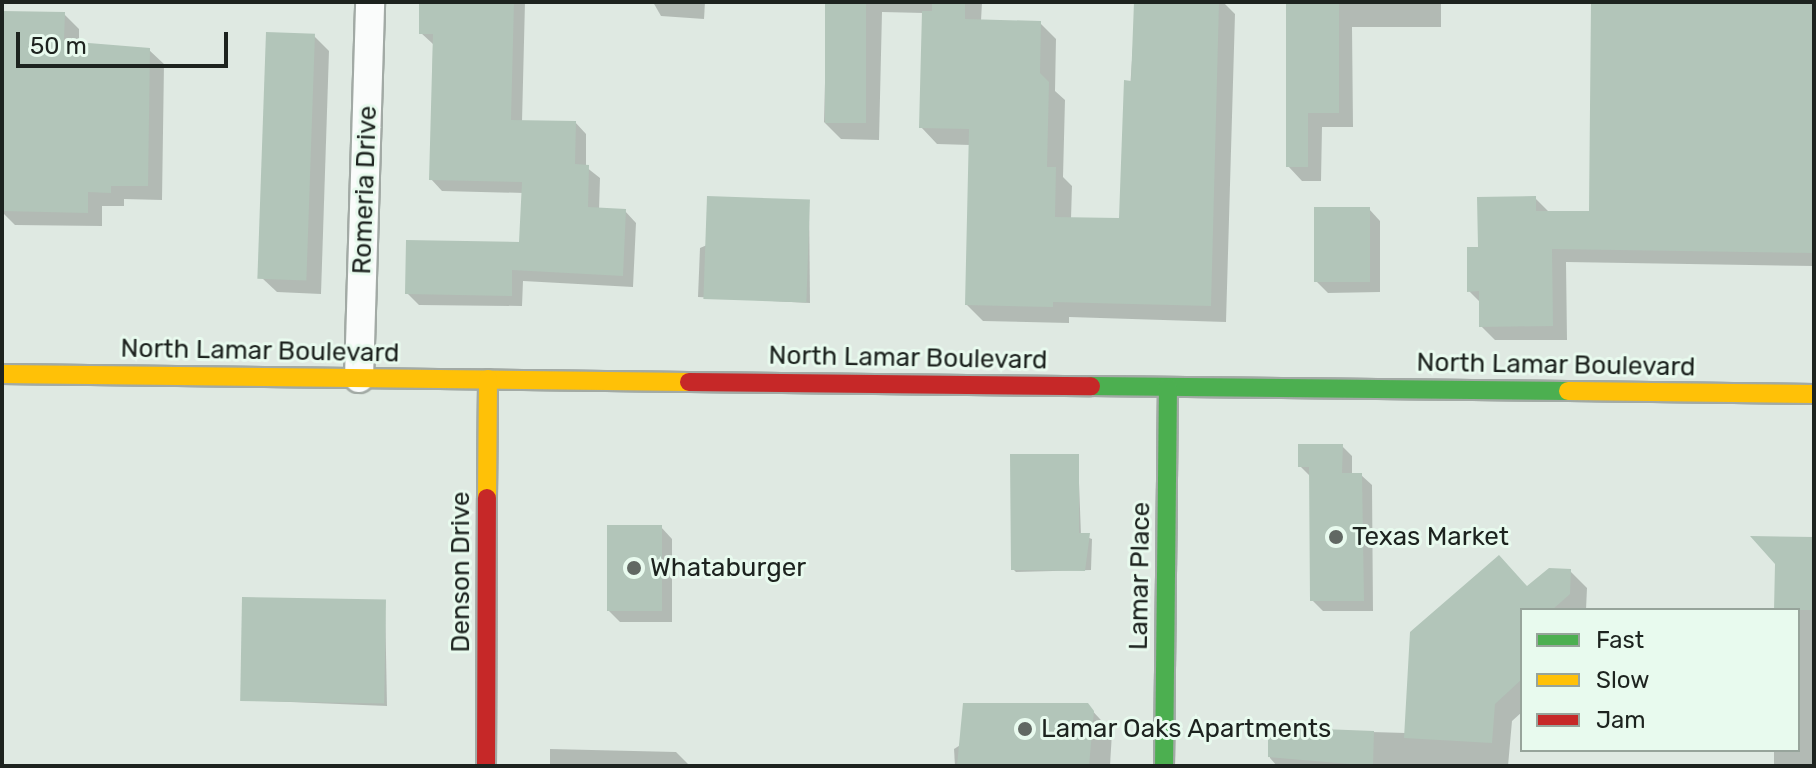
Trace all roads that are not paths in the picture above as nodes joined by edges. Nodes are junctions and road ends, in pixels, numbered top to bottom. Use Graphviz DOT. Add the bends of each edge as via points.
graph roads {
  1 [pos="370,2"];
  2 [pos="2,374"];
  3 [pos="359,378"];
  4 [pos="488,379"];
  5 [pos="1168,387"];
  6 [pos="1814,394"];
  7 [pos="486,766"];
  8 [pos="1164,766"];
  1 -- 3 [label="street, Romeria Drive"];
  2 -- 3 [label="main road, North Lamar Boulevard"];
  3 -- 4 [label="main road, North Lamar Boulevard"];
  4 -- 5 [label="main road, North Lamar Boulevard"];
  4 -- 7 [label="main road, Denson Drive"];
  5 -- 6 [label="main road, North Lamar Boulevard"];
  5 -- 8 [label="main road, Lamar Place"];
}
